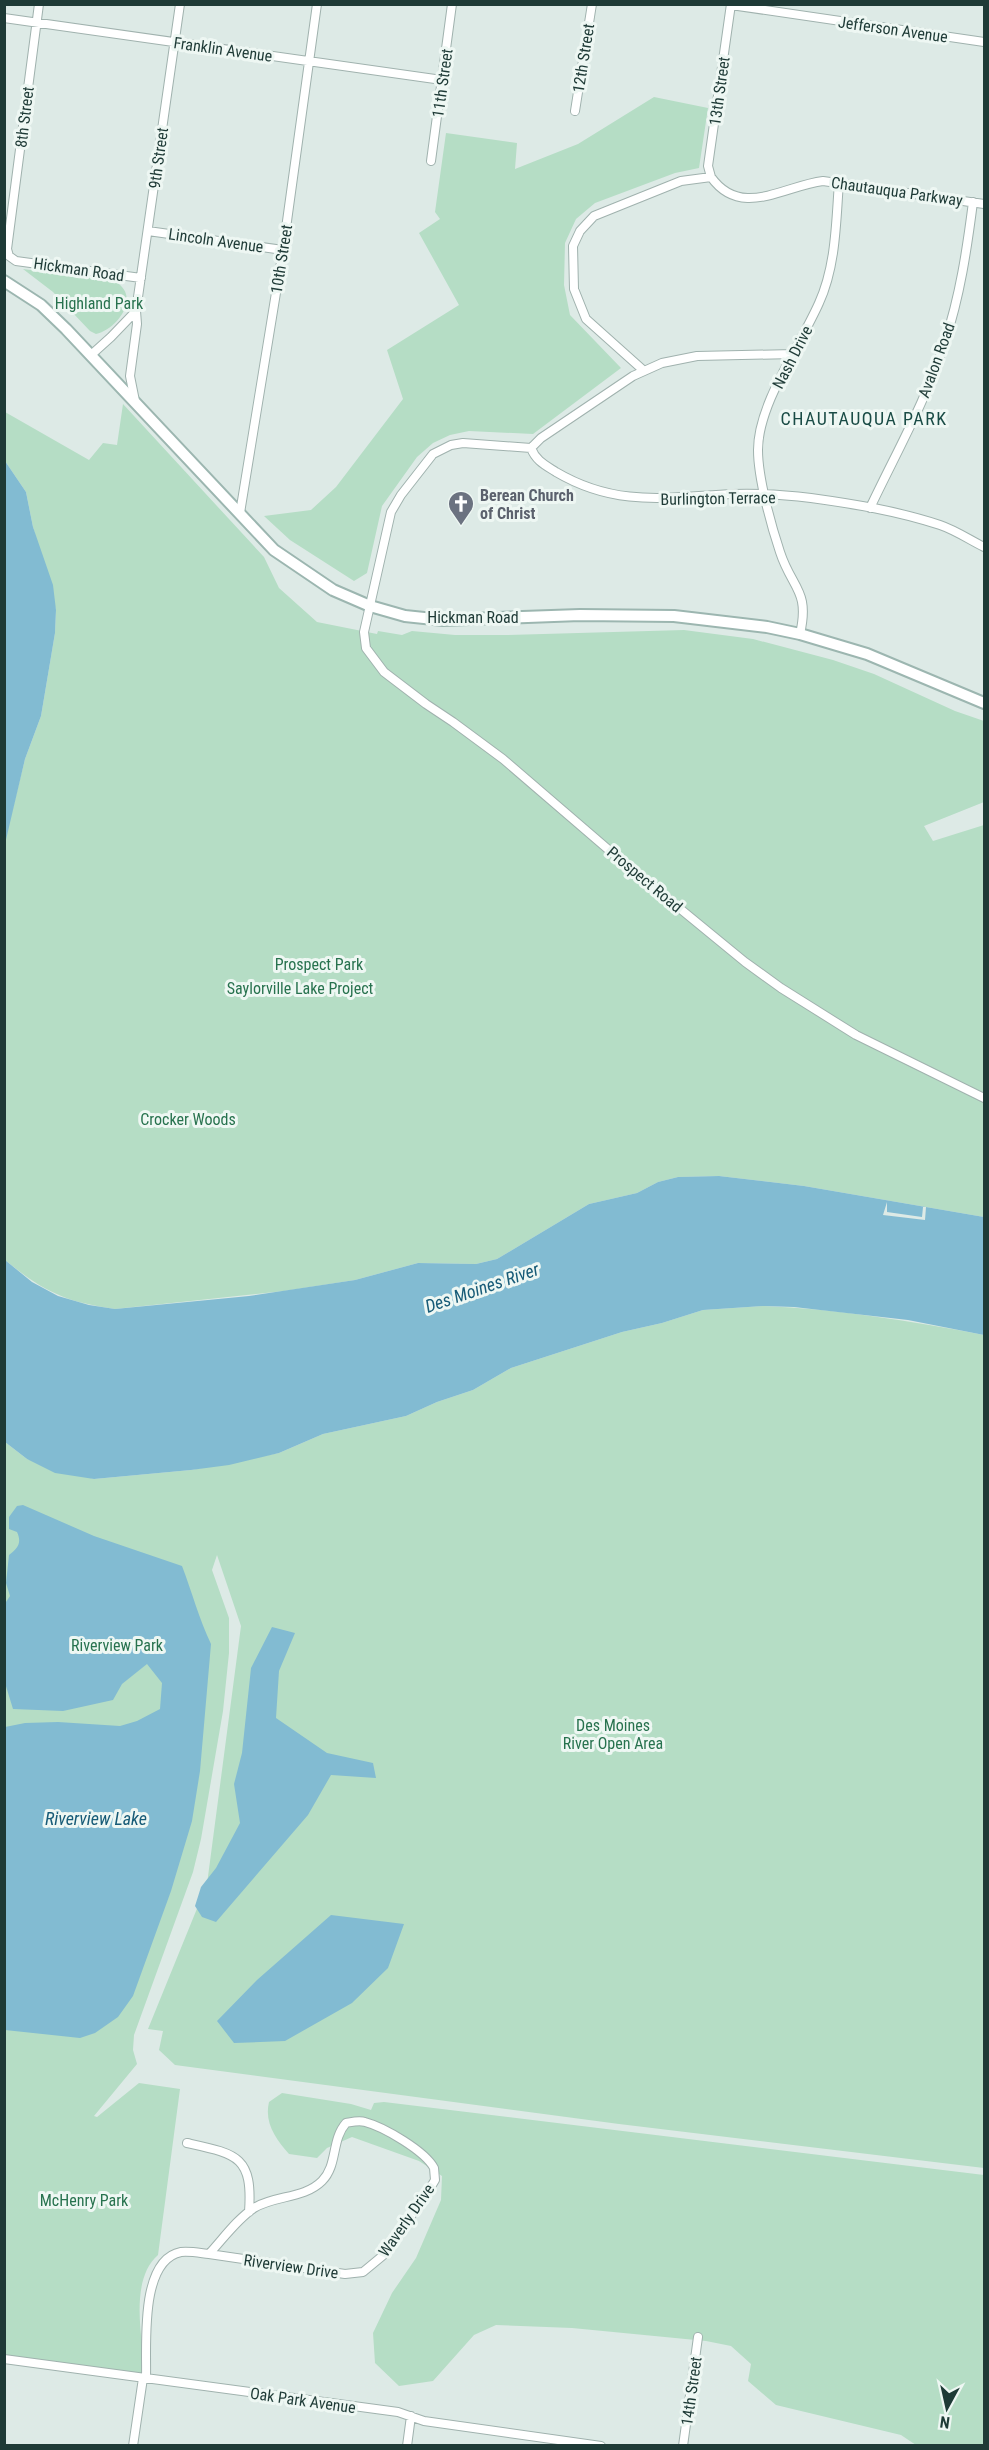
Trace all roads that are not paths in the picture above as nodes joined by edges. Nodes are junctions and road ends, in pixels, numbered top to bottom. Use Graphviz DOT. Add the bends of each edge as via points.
graph roads {
  1 [pos="39,4"];
  2 [pos="180,4"];
  3 [pos="317,4"];
  4 [pos="452,4"];
  5 [pos="592,4"];
  6 [pos="731,5"];
  7 [pos="4,18"];
  8 [pos="37,23"];
  9 [pos="175,42"];
  10 [pos="984,42"];
  11 [pos="309,61"];
  12 [pos="442,80"];
  13 [pos="575,111"];
  14 [pos="431,161"];
  15 [pos="711,177"];
  16 [pos="839,182"];
  17 [pos="973,202"];
  18 [pos="984,204"];
  19 [pos="148,231"];
  20 [pos="283,250"];
  21 [pos="16,261"];
  22 [pos="141,278"];
  23 [pos="4,281"];
  24 [pos="136,311"];
  25 [pos="794,354"];
  26 [pos="91,355"];
  27 [pos="643,370"];
  28 [pos="135,401"];
  29 [pos="531,448"];
  30 [pos="766,495"];
  31 [pos="870,508"];
  32 [pos="240,513"];
  33 [pos="984,547"];
  34 [pos="370,606"];
  35 [pos="800,634"];
  36 [pos="984,703"];
  37 [pos="984,1098"];
  38 [pos="187,2143"];
  39 [pos="249,2212"];
  40 [pos="209,2254"];
  41 [pos="371,2268"];
  42 [pos="698,2337"];
  43 [pos="4,2359"];
  44 [pos="145,2378"];
  45 [pos="411,2416"];
  46 [pos="133,2445"];
  47 [pos="407,2445"];
  48 [pos="601,2445"];
  49 [pos="683,2445"];
  1 -- 8 [label="street, 8th Street"];
  2 -- 9 [label="street, 9th Street"];
  3 -- 11 [label="street, 10th Street"];
  4 -- 12 [label="street, 11th Street"];
  5 -- 13 [label="street, 12th Street"];
  6 -- 10 [label="street, Jefferson Avenue"];
  6 -- 15 [label="street, 13th Street" via="708,166"];
  7 -- 8 [label="street, Franklin Avenue"];
  8 -- 9 [label="street, Franklin Avenue"];
  8 -- 21 [label="street, 8th Street" via="7,249"];
  9 -- 11 [label="street, Franklin Avenue"];
  9 -- 19 [label="street, 9th Street"];
  11 -- 12 [label="street, Franklin Avenue"];
  11 -- 20 [label="street, 10th Street"];
  12 -- 14 [label="street, 11th Street"];
  15 -- 16 [label="street, Chautauqua Parkway" via="727,194 744,199 762,198 803,183"];
  15 -- 27 [label="street" via="681,181 594,216 573,246 574,290 586,319"];
  16 -- 17 [label="street, Chautauqua Parkway"];
  16 -- 25 [label="street, Nash Drive" via="827,282"];
  17 -- 18 [label="street, Chautauqua Parkway"];
  17 -- 31 [label="street, Avalon Road" via="959,290 945,341"];
  19 -- 20 [label="street, Lincoln Avenue"];
  19 -- 22 [label="street, 9th Street"];
  20 -- 32 [label="street, 10th Street"];
  21 -- 22 [label="street, Hickman Road"];
  22 -- 24 [label="street, 9th Street"];
  23 -- 26 [label="main road, Hickman Road" via="41,305"];
  24 -- 26 [label="street"];
  24 -- 28 [label="street, 9th Street" via="130,376"];
  25 -- 27 [label="street" via="697,356"];
  25 -- 30 [label="street, Nash Drive" via="760,426 758,450"];
  26 -- 28 [label="main road, Hickman Road"];
  27 -- 29 [label="street"];
  28 -- 32 [label="main road, Hickman Road"];
  29 -- 30 [label="street, Burlington Terrace" via="535,459 559,473 620,496 659,500"];
  29 -- 34 [label="street" via="464,443 434,454 391,512"];
  30 -- 31 [label="street, Burlington Terrace"];
  30 -- 35 [label="street, Nash Drive" via="781,554 802,597 804,618"];
  31 -- 33 [label="street, Burlington Terrace" via="942,525"];
  32 -- 34 [label="main road, Hickman Road" via="293,565 333,590"];
  34 -- 35 [label="main road, Hickman Road" via="405,616 443,620 674,616"];
  34 -- 37 [label="street, Prospect Road" via="364,633 366,648 384,672 503,759 745,962 856,1035"];
  35 -- 36 [label="main road, Hickman Road" via="867,654"];
  38 -- 39 [label="street" via="232,2154 241,2163 250,2184"];
  39 -- 40 [label="street"];
  39 -- 41 [label="street, Waverly Drive" via="320,2184 335,2159 339,2135 346,2123 364,2122 378,2127 417,2150 431,2162 435,2174 432,2186 386,2253"];
  40 -- 41 [label="street, Riverview Drive" via="345,2274"];
  40 -- 44 [label="street, Riverview Drive" via="180,2252 171,2256 153,2281 149,2291"];
  42 -- 49 [label="street, 14th Street"];
  43 -- 44 [label="street, Oak Park Avenue"];
  44 -- 45 [label="street, Oak Park Avenue"];
  44 -- 46 [label="street"];
  45 -- 47 [label="street"];
  45 -- 48 [label="street, Oak Park Avenue"];
}
